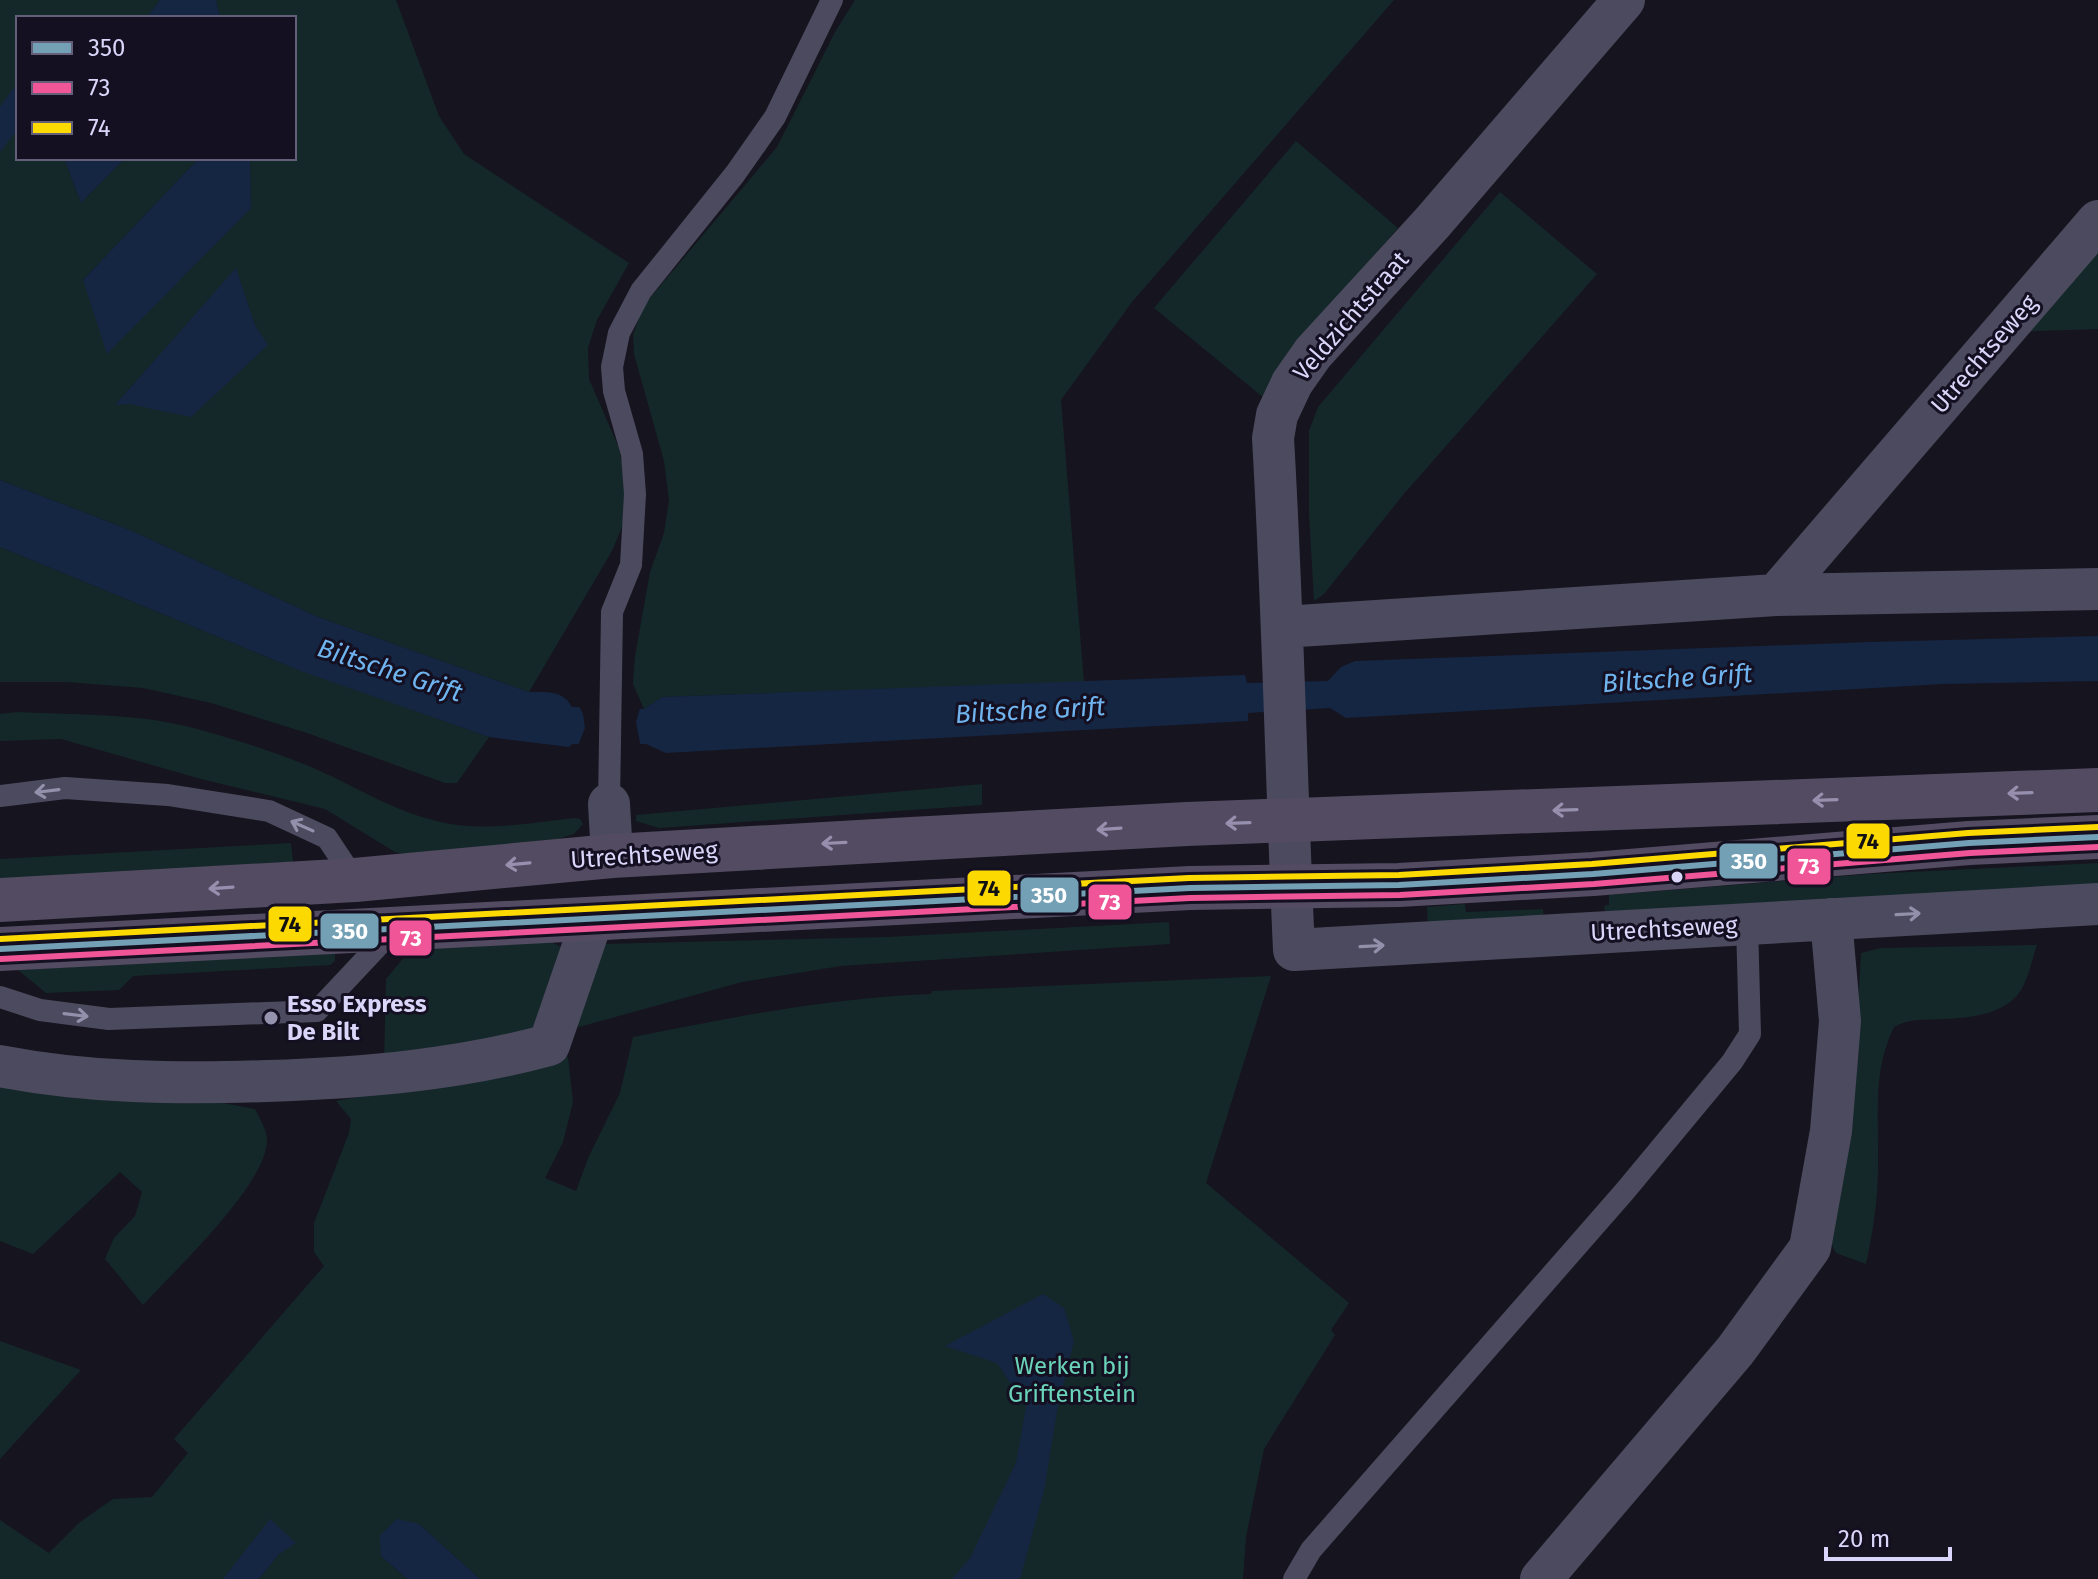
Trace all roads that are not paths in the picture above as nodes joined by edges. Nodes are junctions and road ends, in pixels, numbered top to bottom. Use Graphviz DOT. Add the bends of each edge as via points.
graph roads {
  1 [pos="832,0"];
  2 [pos="1624,0"];
  3 [pos="2098,221"];
  4 [pos="2098,589"];
  5 [pos="1776,595"];
  6 [pos="1283,627"];
  7 [pos="1285,716"];
  8 [pos="2098,790"];
  9 [pos="0,796"];
  10 [pos="609,804"];
  11 [pos="1289,821"];
  12 [pos="2098,837"];
  13 [pos="612,856"];
  14 [pos="355,880"];
  15 [pos="1291,886"];
  16 [pos="0,900"];
  17 [pos="2098,904"];
  18 [pos="1831,919"];
  19 [pos="592,920"];
  20 [pos="1747,924"];
  21 [pos="394,928"];
  22 [pos="0,949"];
  23 [pos="0,997"];
  24 [pos="0,1066"];
  25 [pos="1294,1579"];
  26 [pos="1541,1579"];
  1 -- 10 [label="lane" via="775,117 641,291 619,333 612,367 614,391 632,454 635,494 631,565 612,612"];
  2 -- 6 [label="street, Veldzichtstraat" via="1292,383 1273,438"];
  3 -- 5 [label="street, Utrechtseweg"];
  4 -- 5 [label="street"];
  5 -- 6 [label="street"];
  6 -- 7 [label="street, Veldzichtstraat"];
  7 -- 11 [label="street, Utrechtseweg"];
  8 -- 11 [label="main road, Utrechtseweg, one-way"];
  14 -- 9 [label="lane, one-way" via="327,838 269,811 168,795 65,788"];
  10 -- 13 [label="street"];
  11 -- 13 [label="main road, Utrechtseweg, one-way"];
  11 -- 15 [label="street, Utrechtseweg"];
  12 -- 15 [label="main road" via="1593,874"];
  13 -- 14 [label="main road, Utrechtseweg, one-way"];
  14 -- 16 [label="main road, Utrechtseweg, one-way"];
  15 -- 19 [label="main road"];
  15 -- 20 [label="street, Utrechtseweg, one-way" via="1294,950"];
  18 -- 17 [label="street, Utrechtseweg, one-way"];
  18 -- 20 [label="street, Utrechtseweg"];
  18 -- 26 [label="street" via="1840,1021 1831,1131 1810,1248 1735,1351"];
  19 -- 21 [label="main road"];
  19 -- 24 [label="street" via="549,1045 494,1060 415,1072 225,1083 132,1083"];
  20 -- 25 [label="lane" via="1750,1034 1732,1062 1311,1550"];
  21 -- 22 [label="main road"];
  23 -- 21 [label="lane, one-way" via="40,1010 109,1019 317,1011"];
}
